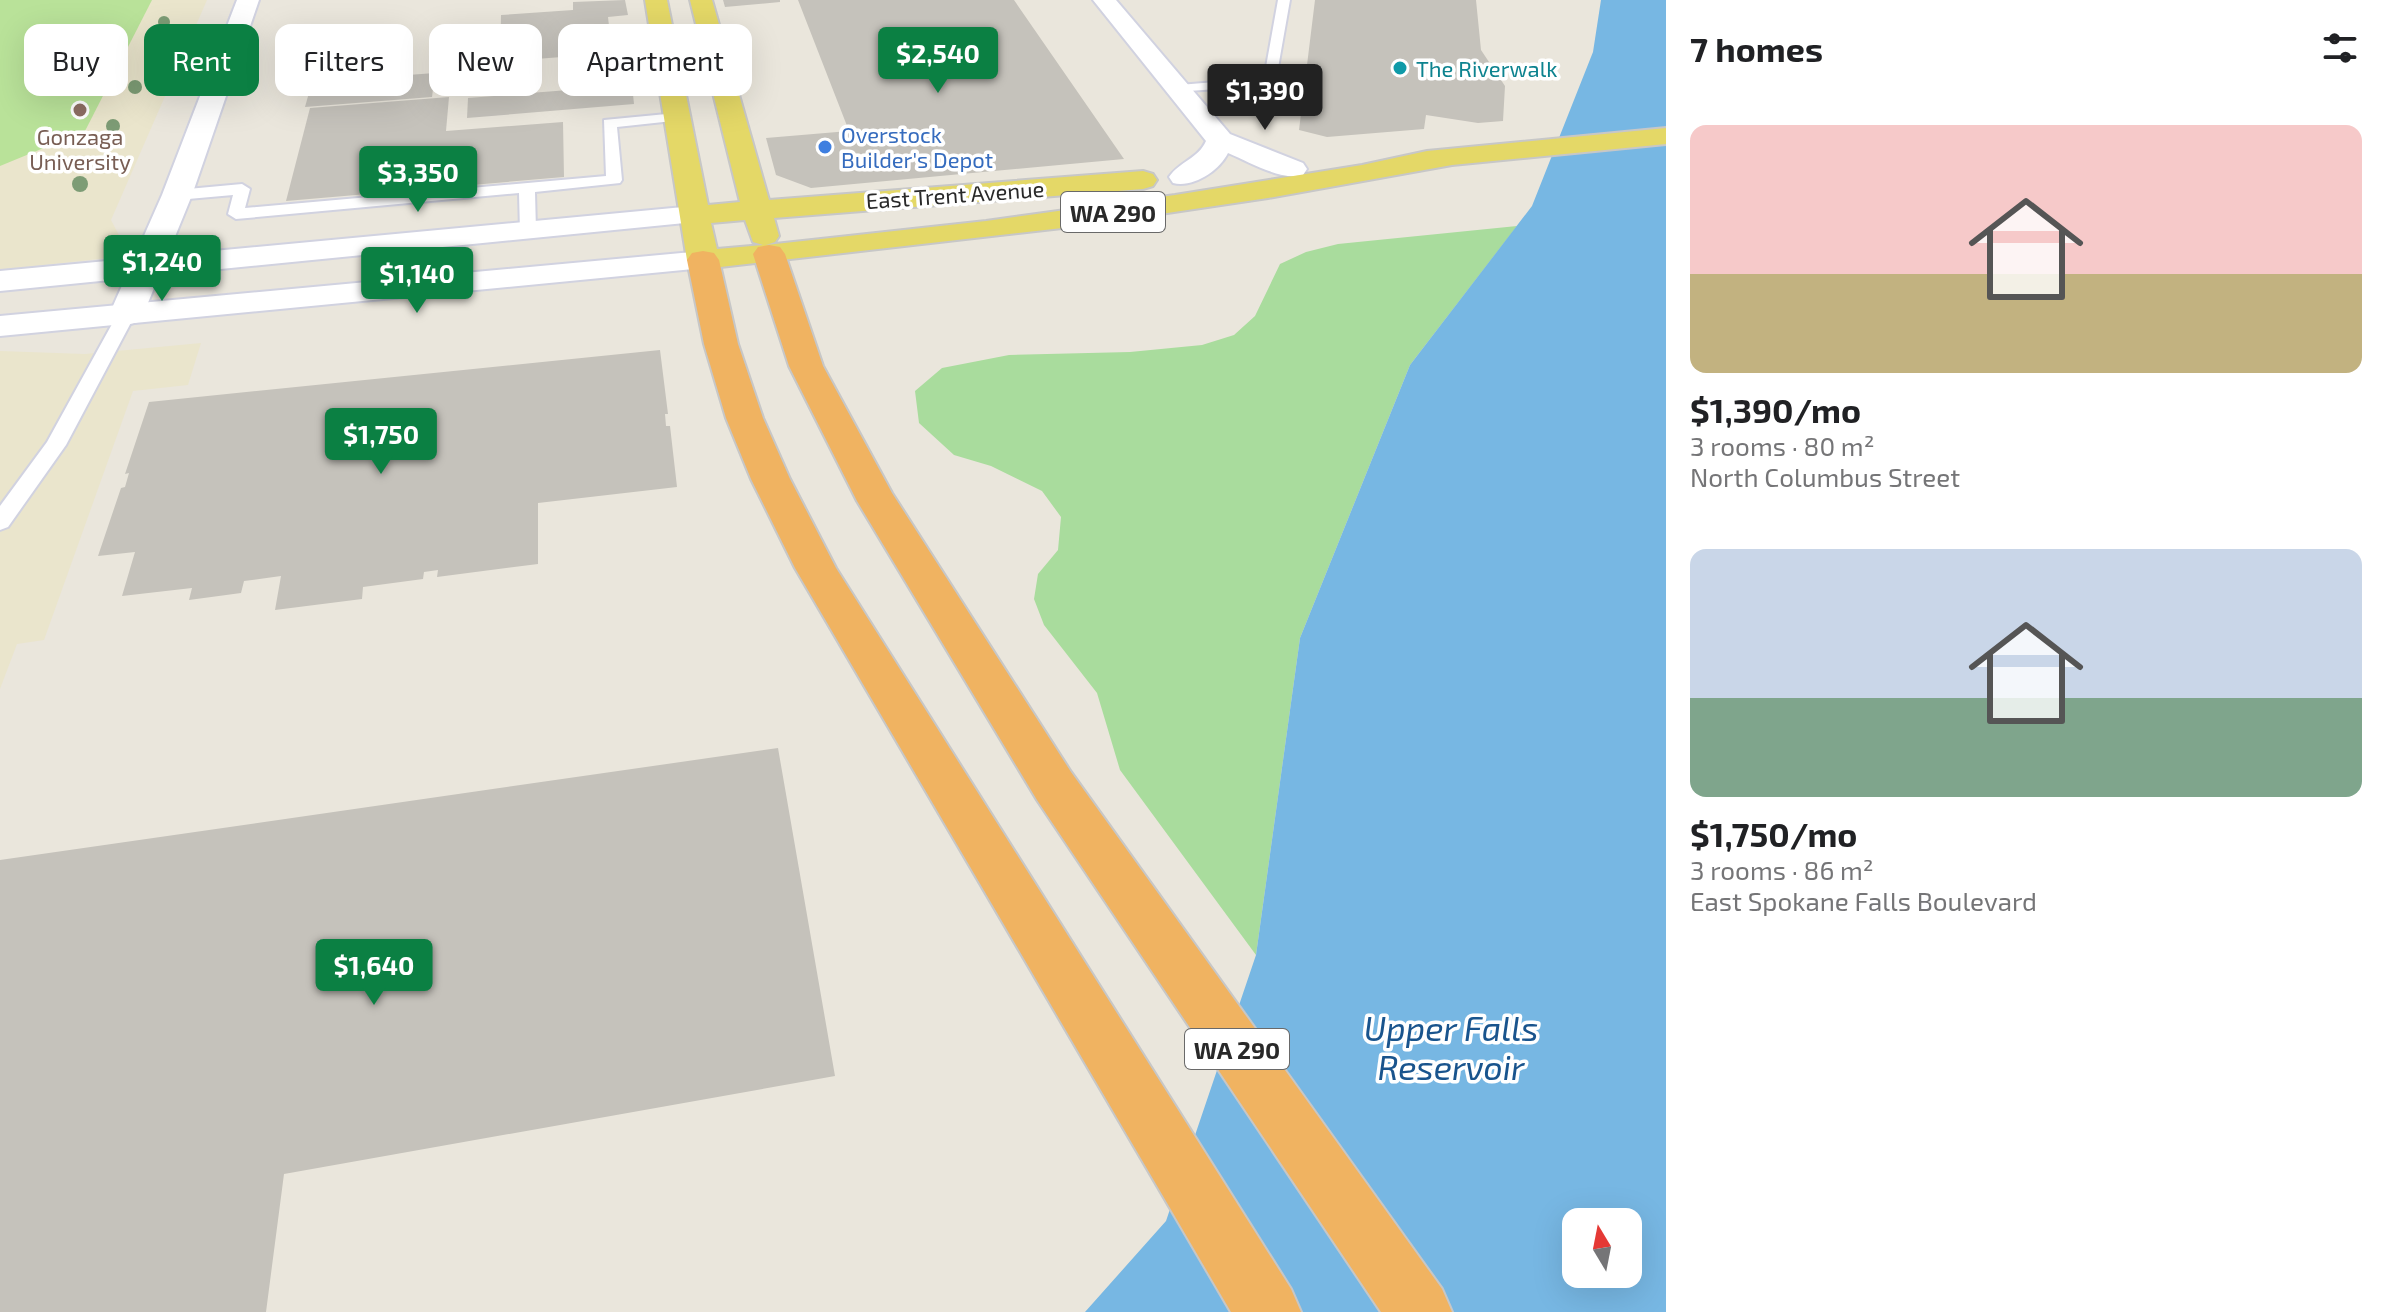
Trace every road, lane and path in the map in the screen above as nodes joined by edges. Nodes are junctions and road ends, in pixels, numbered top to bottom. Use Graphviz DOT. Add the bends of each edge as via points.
graph roads {
  1 [pos="248,0"];
  2 [pos="656,0"];
  3 [pos="701,0"];
  4 [pos="1104,0"];
  5 [pos="1284,0"];
  6 [pos="1179,89"];
  7 [pos="677,117"];
  8 [pos="1666,136"];
  9 [pos="1220,140"];
  10 [pos="1468,155"];
  11 [pos="1293,169"];
  12 [pos="1183,177"];
  13 [pos="527,188"];
  14 [pos="177,195"];
  15 [pos="757,209"];
  16 [pos="694,215"];
  17 [pos="528,231"];
  18 [pos="769,254"];
  19 [pos="703,260"];
  20 [pos="146,268"];
  21 [pos="0,281"];
  22 [pos="126,315"];
  23 [pos="0,326"];
  24 [pos="0,522"];
  25 [pos="1268,1312"];
  26 [pos="1419,1312"];
  1 -- 14 [label="street"];
  2 -- 7 [label="main road"];
  3 -- 15 [label="main road"];
  4 -- 6 [label="street"];
  5 -- 6 [label="lane" via="1270,82"];
  6 -- 9 [label="street"];
  7 -- 13 [label="lane" via="609,123 614,180"];
  7 -- 16 [label="main road"];
  8 -- 10 [label="main road, East Trent Avenue / WA 290"];
  9 -- 11 [label="street"];
  9 -- 12 [label="street" via="1212,158"];
  10 -- 11 [label="main road, East Trent Avenue / WA 290"];
  10 -- 18 [label="main road, East Trent Avenue / WA 290" via="1258,192"];
  11 -- 12 [label="main road, East Trent Avenue / WA 290"];
  12 -- 15 [label="main road, East Trent Avenue / WA 290"];
  13 -- 14 [label="lane" via="236,214 242,189"];
  13 -- 17 [label="lane"];
  14 -- 20 [label="street"];
  15 -- 16 [label="main road, East Trent Avenue / WA 290"];
  15 -- 18 [label="main road"];
  16 -- 17 [label="street"];
  16 -- 19 [label="main road"];
  17 -- 20 [label="street"];
  18 -- 19 [label="main road, East Trent Avenue"];
  18 -- 26 [label="highway, WA 290" via="806,366 846,447 1054,786"];
  19 -- 22 [label="street"];
  19 -- 25 [label="highway" via="724,358 788,518 831,597"];
  20 -- 21 [label="street"];
  20 -- 22 [label="street"];
  22 -- 23 [label="street"];
  22 -- 24 [label="lane" via="56,445"];
}
